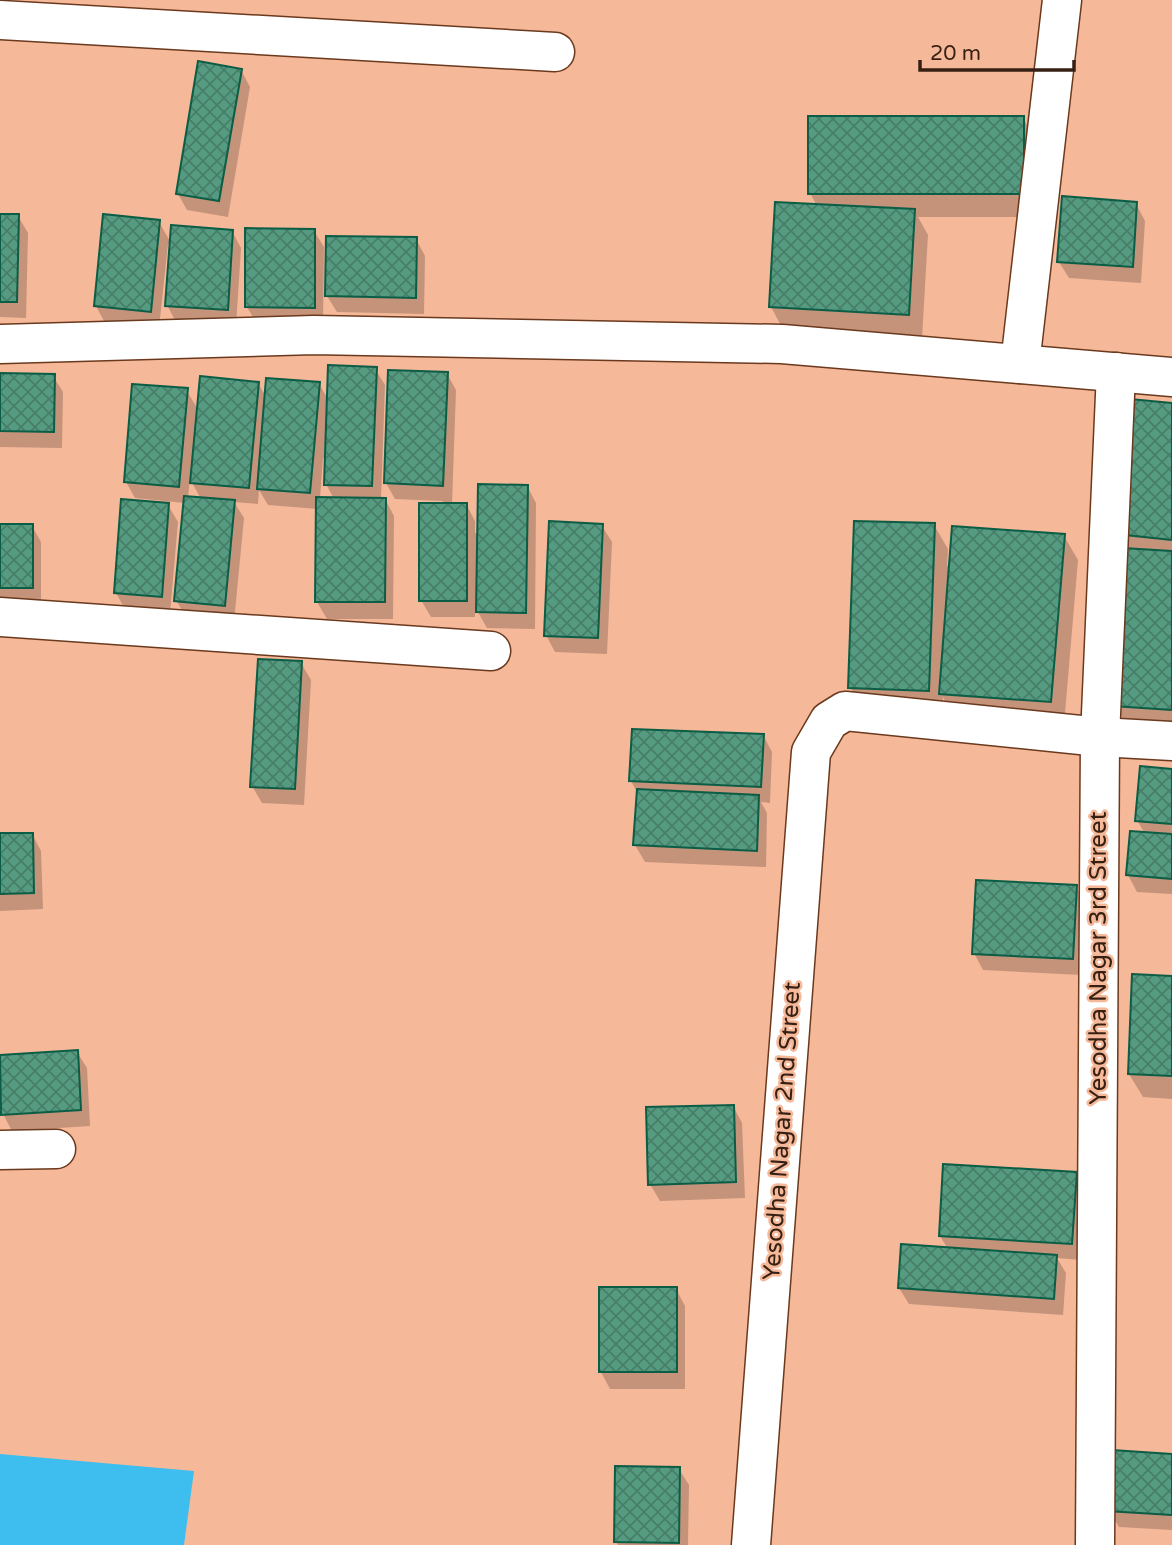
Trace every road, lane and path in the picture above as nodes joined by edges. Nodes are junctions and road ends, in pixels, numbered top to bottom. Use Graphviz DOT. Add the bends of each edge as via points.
graph roads {
  1 [pos="1062,0"];
  2 [pos="0,20"];
  3 [pos="555,52"];
  4 [pos="0,344"];
  5 [pos="1020,365"];
  6 [pos="1116,372"];
  7 [pos="1172,377"];
  8 [pos="0,617"];
  9 [pos="491,651"];
  10 [pos="1100,737"];
  11 [pos="1172,741"];
  12 [pos="56,1149"];
  13 [pos="0,1150"];
  14 [pos="751,1545"];
  15 [pos="1095,1545"];
  1 -- 5 [label="street"];
  2 -- 3 [label="street"];
  4 -- 5 [label="street" via="314,335 782,344"];
  5 -- 6 [label="street"];
  6 -- 7 [label="street"];
  6 -- 10 [label="street, Yesodha Nagar 3rd Street"];
  8 -- 9 [label="street"];
  10 -- 11 [label="street"];
  10 -- 14 [label="street, Yesodha Nagar 2nd Street" via="845,711 829,721 811,752"];
  10 -- 15 [label="street, Yesodha Nagar 3rd Street"];
  12 -- 13 [label="street"];
}
